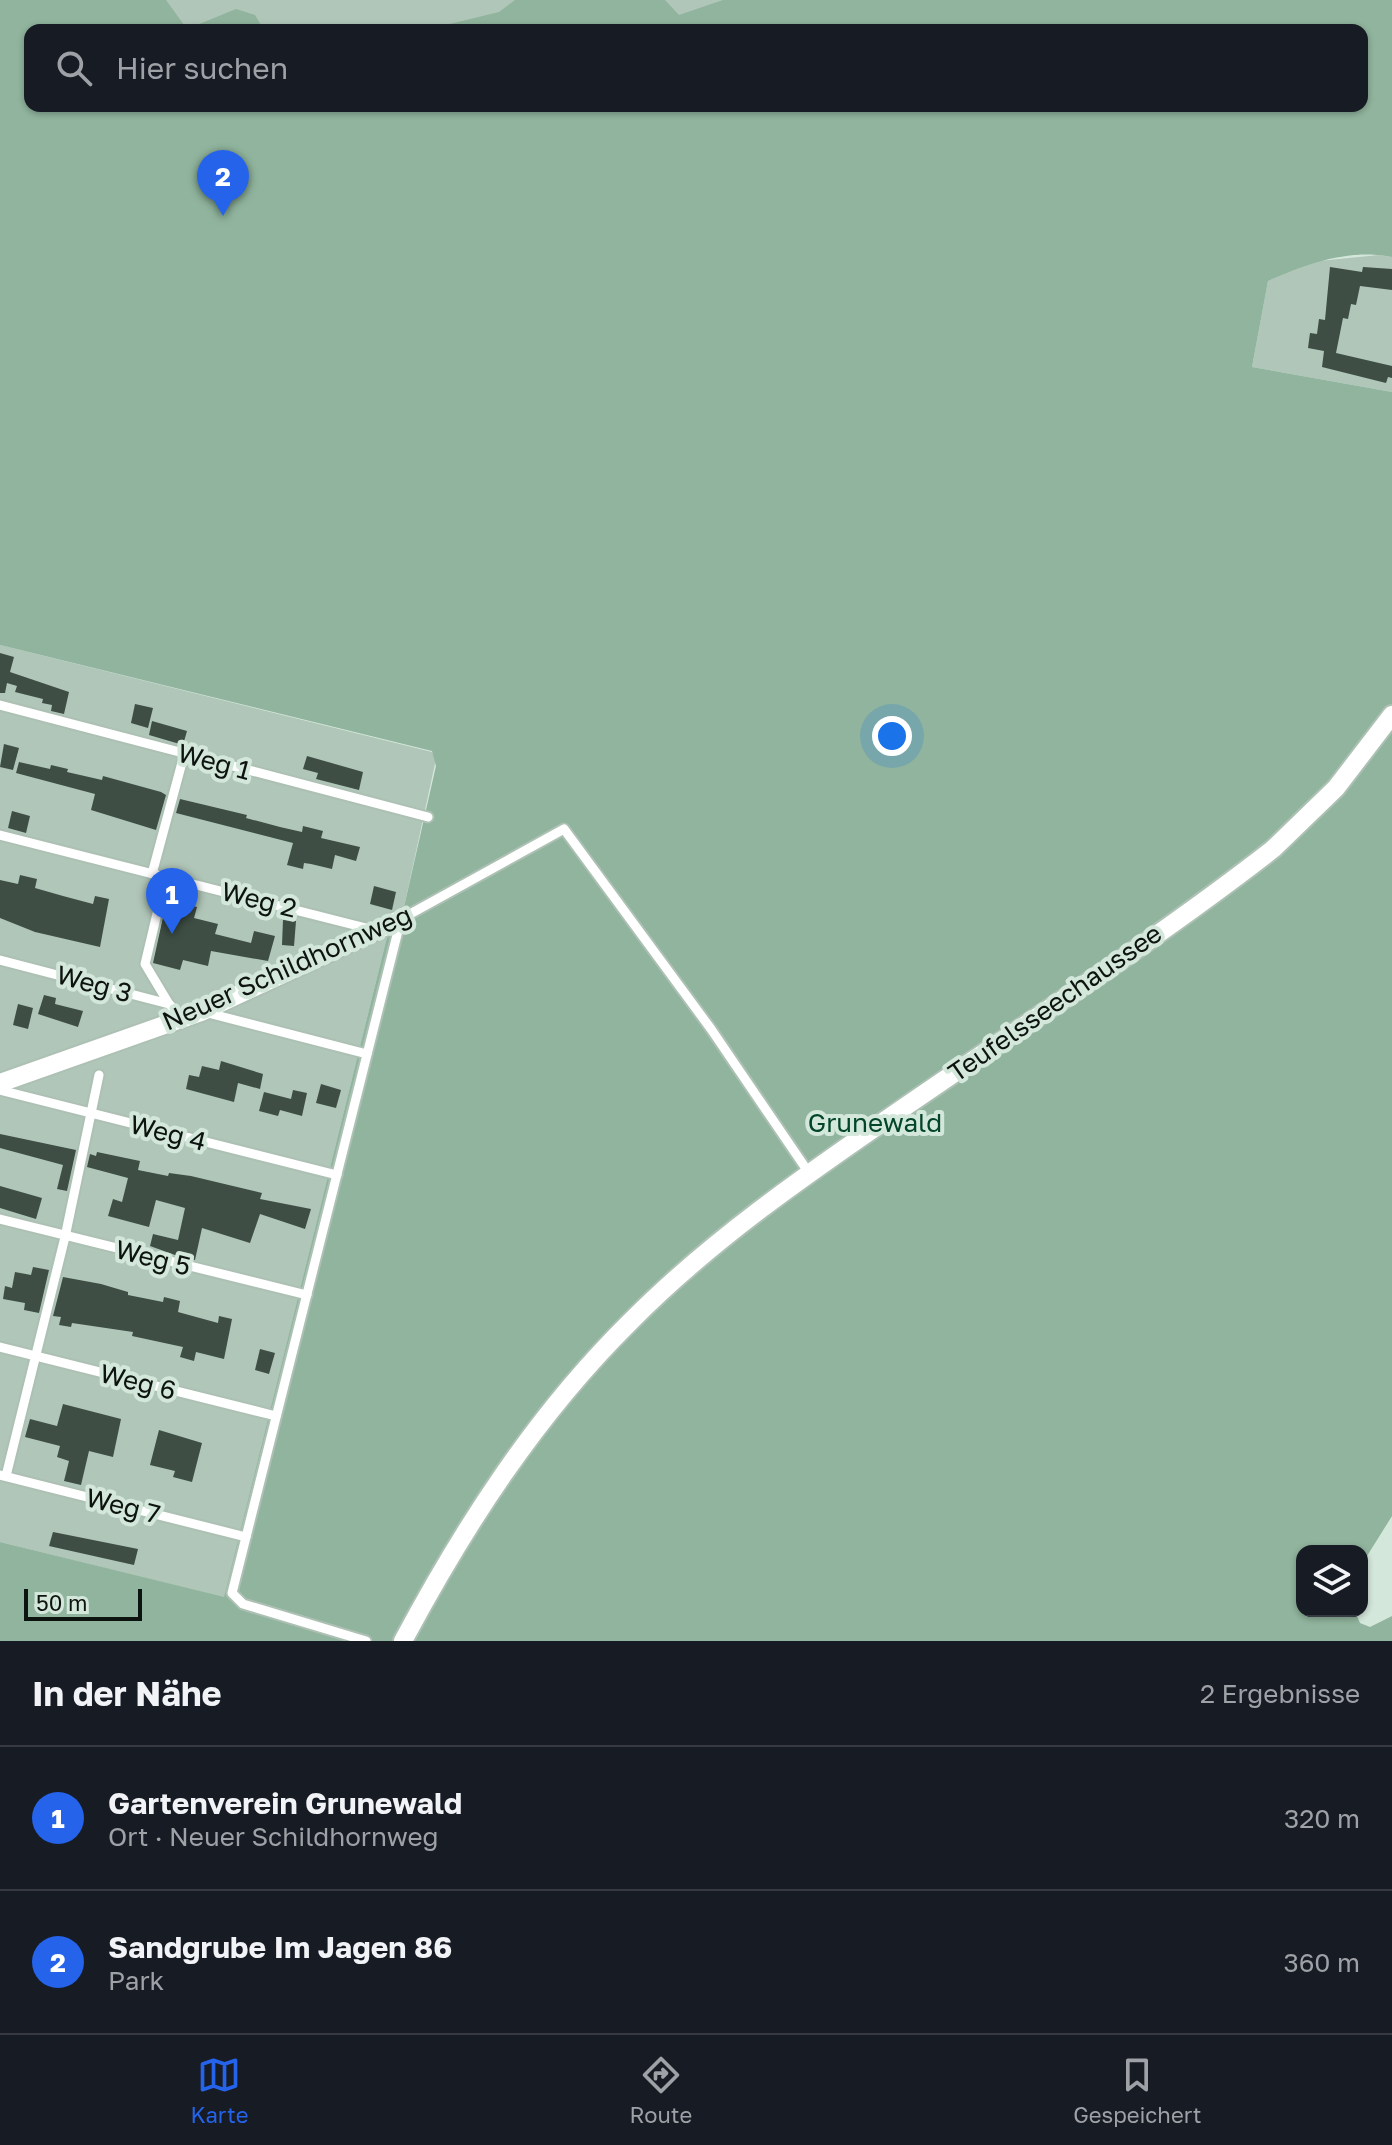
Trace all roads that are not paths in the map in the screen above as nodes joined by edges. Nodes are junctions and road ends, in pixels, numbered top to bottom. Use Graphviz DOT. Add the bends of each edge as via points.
graph roads {
  1 [pos="0,705"];
  2 [pos="1392,715"];
  3 [pos="184,755"];
  4 [pos="428,817"];
  5 [pos="0,835"];
  6 [pos="152,874"];
  7 [pos="160,901"];
  8 [pos="401,919"];
  9 [pos="377,931"];
  10 [pos="0,960"];
  11 [pos="169,1004"];
  12 [pos="192,1015"];
  13 [pos="367,1054"];
  14 [pos="99,1075"];
  15 [pos="0,1083"];
  16 [pos="0,1090"];
  17 [pos="93,1114"];
  18 [pos="809,1173"];
  19 [pos="337,1175"];
  20 [pos="0,1219"];
  21 [pos="65,1237"];
  22 [pos="307,1295"];
  23 [pos="0,1347"];
  24 [pos="35,1356"];
  25 [pos="276,1416"];
  26 [pos="3,1476"];
  27 [pos="246,1537"];
  28 [pos="366,1641"];
  29 [pos="403,1641"];
  1 -- 3 [label="lane, Weg 1"];
  2 -- 18 [label="street, Teufelsseechaussee" via="1336,788 1273,849"];
  3 -- 4 [label="lane, Weg 1"];
  3 -- 6 [label="lane"];
  5 -- 6 [label="lane, Weg 2"];
  6 -- 9 [label="lane, Weg 2"];
  7 -- 11 [label="lane" via="145,964"];
  8 -- 9 [label="street, Neuer Schildhornweg"];
  8 -- 13 [label="lane"];
  8 -- 18 [label="lane, Neuer Schildhornweg" via="564,829"];
  9 -- 12 [label="street, Neuer Schildhornweg"];
  10 -- 11 [label="lane, Weg 3"];
  11 -- 12 [label="lane"];
  12 -- 13 [label="lane"];
  12 -- 15 [label="street, Neuer Schildhornweg"];
  13 -- 19 [label="lane"];
  14 -- 17 [label="lane"];
  16 -- 17 [label="lane, Weg 4"];
  17 -- 19 [label="lane, Weg 4"];
  17 -- 21 [label="lane"];
  18 -- 29 [label="street, Teufelsseechaussee" via="668,1285 558,1401 470,1521"];
  19 -- 22 [label="lane"];
  20 -- 21 [label="lane, Weg 5"];
  21 -- 22 [label="lane, Weg 5"];
  21 -- 24 [label="lane"];
  22 -- 25 [label="lane"];
  23 -- 24 [label="lane, Weg 6"];
  24 -- 25 [label="lane, Weg 6"];
  24 -- 26 [label="lane"];
  25 -- 27 [label="lane"];
  26 -- 27 [label="lane, Weg 7"];
  27 -- 28 [label="lane" via="232,1593 243,1604"];
}
